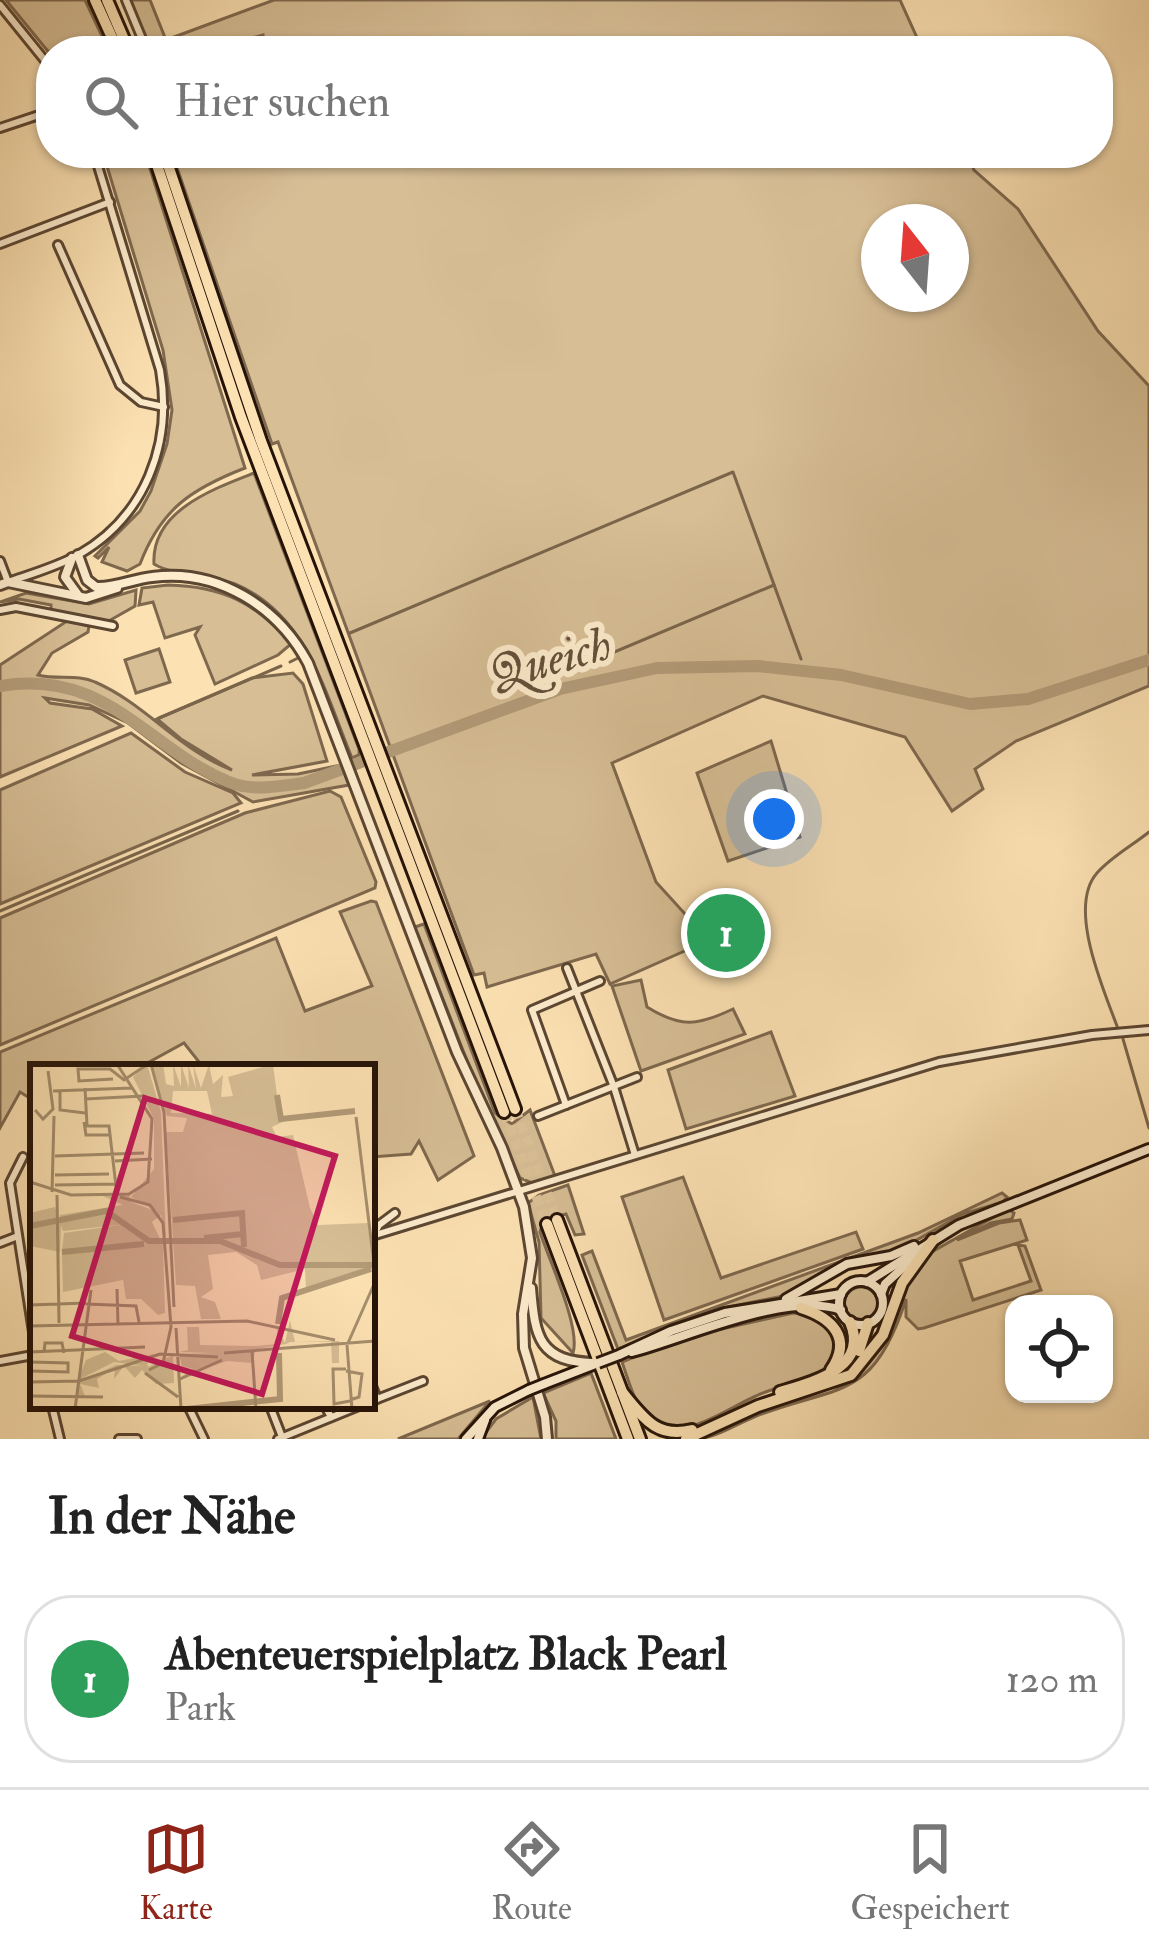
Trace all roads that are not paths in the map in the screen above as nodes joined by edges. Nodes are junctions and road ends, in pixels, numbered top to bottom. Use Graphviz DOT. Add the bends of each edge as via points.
graph roads {
  1 [pos="95,0"];
  2 [pos="107,0"];
  3 [pos="126,0"];
  4 [pos="0,5"];
  5 [pos="111,36"];
  6 [pos="123,36"];
  7 [pos="141,36"];
  8 [pos="36,49"];
  9 [pos="36,116"];
  10 [pos="0,128"];
  11 [pos="99,168"];
  12 [pos="158,168"];
  13 [pos="169,168"];
  14 [pos="110,202"];
  15 [pos="0,244"];
  16 [pos="58,245"];
  17 [pos="164,407"];
  18 [pos="75,556"];
  19 [pos="0,561"];
  20 [pos="4,584"];
  21 [pos="123,584"];
  22 [pos="79,596"];
  23 [pos="0,610"];
  24 [pos="113,626"];
  25 [pos="371,745"];
  26 [pos="567,968"];
  27 [pos="600,981"];
  28 [pos="576,991"];
  29 [pos="1149,1030"];
  30 [pos="637,1077"];
  31 [pos="614,1087"];
  32 [pos="566,1105"];
  33 [pos="509,1110"];
  34 [pos="538,1116"];
  35 [pos="1149,1149"];
  36 [pos="635,1155"];
  37 [pos="23,1157"];
  38 [pos="519,1191"];
  39 [pos="395,1213"];
  40 [pos="375,1232"];
  41 [pos="375,1234"];
  42 [pos="30,1238"];
  43 [pos="19,1239"];
  44 [pos="933,1240"];
  45 [pos="0,1243"];
  46 [pos="30,1261"];
  47 [pos="22,1262"];
  48 [pos="531,1274"];
  49 [pos="868,1282"];
  50 [pos="841,1294"];
  51 [pos="881,1294"];
  52 [pos="779,1301"];
  53 [pos="801,1308"];
  54 [pos="841,1310"];
  55 [pos="30,1313"];
  56 [pos="850,1322"];
  57 [pos="868,1323"];
  58 [pos="619,1355"];
  59 [pos="30,1356"];
  60 [pos="0,1361"];
  61 [pos="583,1365"];
  62 [pos="423,1382"];
  63 [pos="826,1382"];
  64 [pos="622,1392"];
  65 [pos="375,1400"];
  66 [pos="53,1409"];
  67 [pos="189,1409"];
  68 [pos="271,1409"];
  69 [pos="327,1409"];
  70 [pos="351,1409"];
  71 [pos="331,1417"];
  72 [pos="280,1438"];
  73 [pos="470,1438"];
  74 [pos="60,1439"];
  75 [pos="119,1439"];
  76 [pos="137,1439"];
  77 [pos="204,1439"];
  78 [pos="547,1439"];
  79 [pos="628,1439"];
  80 [pos="640,1439"];
  81 [pos="686,1439"];
  1 -- 5 [label="highway"];
  2 -- 6 [label="highway"];
  3 -- 7 [label="street"];
  4 -- 8 [label="street"];
  9 -- 10 [label="street"];
  11 -- 14 [label="street"];
  12 -- 25 [label="highway" via="221,364"];
  13 -- 25 [label="highway"];
  14 -- 15 [label="street"];
  14 -- 17 [label="street"];
  16 -- 17 [label="street" via="120,385"];
  17 -- 18 [label="street" via="161,445 142,493"];
  18 -- 20 [label="street"];
  18 -- 21 [label="street" via="94,586"];
  18 -- 22 [label="street" via="66,580"];
  19 -- 20 [label="street"];
  20 -- 22 [label="street"];
  21 -- 22 [label="street" via="102,596"];
  21 -- 38 [label="street" via="176,576 236,591 279,621 308,663 462,1065"];
  23 -- 24 [label="street"];
  25 -- 33 [label="highway"];
  26 -- 28 [label="street"];
  27 -- 28 [label="street"];
  28 -- 31 [label="street"];
  28 -- 32 [label="street" via="532,1010"];
  29 -- 36 [label="street" via="950,1059"];
  30 -- 31 [label="street"];
  31 -- 32 [label="street"];
  31 -- 36 [label="street"];
  32 -- 34 [label="street"];
  35 -- 44 [label="street"];
  36 -- 38 [label="street"];
  37 -- 43 [label="street" via="10,1180"];
  38 -- 41 [label="street"];
  38 -- 48 [label="street"];
  39 -- 40 [label="street"];
  42 -- 43 [label="street"];
  43 -- 45 [label="street"];
  43 -- 47 [label="street"];
  44 -- 49 [label="street"];
  44 -- 51 [label="street"];
  44 -- 52 [label="street" via="847,1264"];
  44 -- 63 [label="highway" via="902,1283 874,1349 850,1376"];
  46 -- 47 [label="street"];
  47 -- 55 [label="street"];
  48 -- 61 [label="street" via="543,1344"];
  48 -- 78 [label="street" via="523,1333"];
  49 -- 50 [label="street"];
  49 -- 51 [label="street"];
  50 -- 52 [label="street"];
  50 -- 54 [label="street"];
  51 -- 57 [label="street" via="880,1314"];
  52 -- 58 [label="street" via="699,1321"];
  53 -- 54 [label="street"];
  53 -- 58 [label="street"];
  53 -- 63 [label="highway" via="828,1319 839,1334 840,1354"];
  54 -- 56 [label="street"];
  56 -- 57 [label="street"];
  56 -- 63 [label="highway" via="851,1353"];
  57 -- 63 [label="highway" via="853,1363"];
  58 -- 61 [label="street, bridge"];
  59 -- 60 [label="street"];
  61 -- 73 [label="street, bridge" via="488,1413"];
  62 -- 65 [label="street"];
  63 -- 64 [label="highway" via="678,1433 649,1424"];
  63 -- 81 [label="highway"];
  64 -- 79 [label="highway" via="552,1222"];
  64 -- 80 [label="highway"];
  66 -- 74 [label="street"];
  67 -- 77 [label="street"];
  68 -- 72 [label="street"];
  69 -- 71 [label="street"];
  70 -- 71 [label="street"];
  71 -- 72 [label="street"];
  75 -- 76 [label="street"];
}
